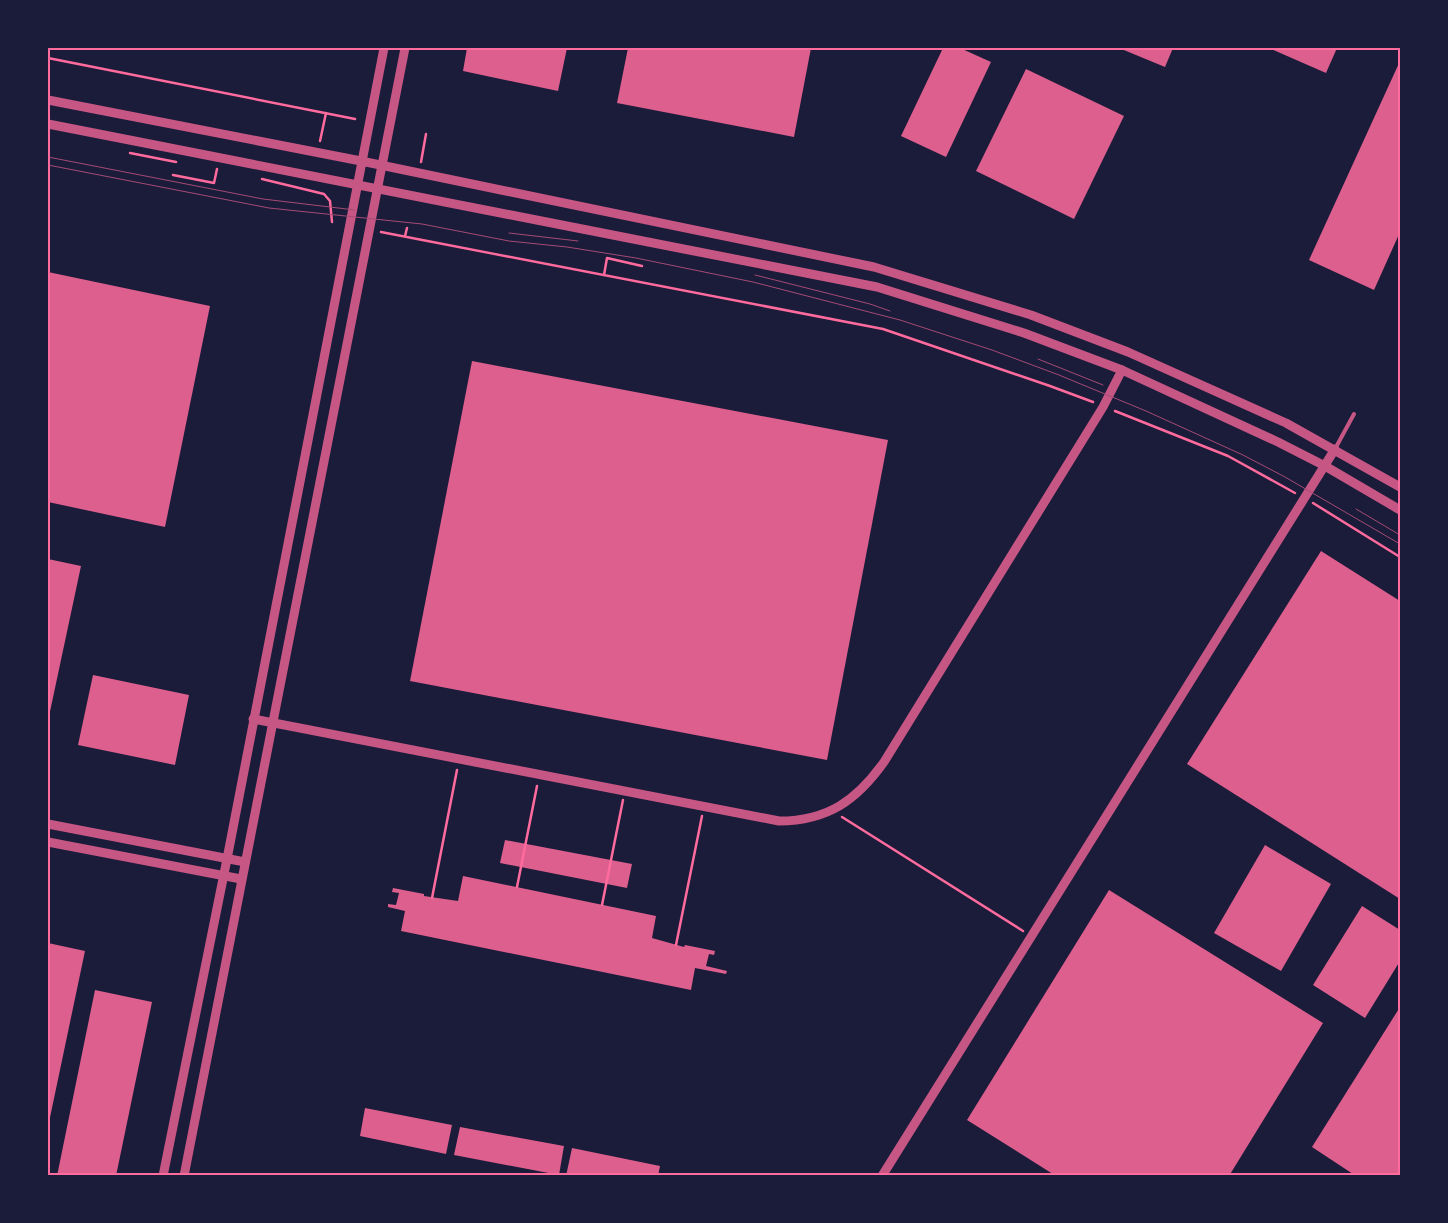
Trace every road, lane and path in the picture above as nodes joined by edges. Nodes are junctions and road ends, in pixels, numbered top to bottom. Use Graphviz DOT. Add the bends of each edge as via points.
graph roads {
  1 [pos="384,48"];
  2 [pos="405,48"];
  3 [pos="48,58"];
  4 [pos="48,100"];
  5 [pos="326,112"];
  6 [pos="355,119"];
  7 [pos="48,124"];
  8 [pos="426,134"];
  9 [pos="319,145"];
  10 [pos="122,151"];
  11 [pos="361,161"];
  12 [pos="185,163"];
  13 [pos="382,165"];
  14 [pos="420,166"];
  15 [pos="210,168"];
  16 [pos="217,169"];
  17 [pos="225,171"];
  18 [pos="173,175"];
  19 [pos="259,178"];
  20 [pos="357,185"];
  21 [pos="377,188"];
  22 [pos="332,222"];
  23 [pos="407,228"];
  24 [pos="382,232"];
  25 [pos="406,236"];
  26 [pos="642,266"];
  27 [pos="604,275"];
  28 [pos="1122,370"];
  29 [pos="1093,402"];
  30 [pos="1115,411"];
  31 [pos="1354,414"];
  32 [pos="1335,449"];
  33 [pos="1325,466"];
  34 [pos="1400,487"];
  35 [pos="1304,498"];
  36 [pos="1400,510"];
  37 [pos="1400,557"];
  38 [pos="254,719"];
  39 [pos="273,723"];
  40 [pos="458,766"];
  41 [pos="537,782"];
  42 [pos="623,799"];
  43 [pos="703,815"];
  44 [pos="839,816"];
  45 [pos="48,824"];
  46 [pos="48,842"];
  47 [pos="226,858"];
  48 [pos="245,862"];
  49 [pos="223,876"];
  50 [pos="241,879"];
  51 [pos="517,887"];
  52 [pos="432,898"];
  53 [pos="602,905"];
  54 [pos="1023,931"];
  55 [pos="676,946"];
  56 [pos="163,1176"];
  57 [pos="184,1176"];
  58 [pos="882,1176"];
  1 -- 11 [label="street"];
  2 -- 13 [label="street"];
  3 -- 5 [label="path"];
  4 -- 11 [label="street"];
  5 -- 6 [label="path"];
  5 -- 9 [label="path"];
  7 -- 20 [label="street"];
  8 -- 14 [label="path"];
  10 -- 12 [label="path"];
  11 -- 13 [label="street"];
  11 -- 20 [label="street"];
  13 -- 21 [label="street"];
  13 -- 32 [label="street" via="874,266 1031,315 1120,349 1286,423"];
  15 -- 16 [label="path"];
  16 -- 17 [label="path"];
  16 -- 18 [label="path" via="214,183"];
  19 -- 22 [label="path" via="324,194 330,201"];
  20 -- 21 [label="street"];
  20 -- 38 [label="street"];
  21 -- 28 [label="street" via="877,287 1024,333"];
  21 -- 39 [label="street"];
  23 -- 25 [label="path"];
  24 -- 25 [label="path"];
  25 -- 27 [label="path"];
  26 -- 27 [label="path" via="607,258"];
  27 -- 29 [label="path" via="883,330"];
  28 -- 33 [label="street"];
  28 -- 39 [label="street" via="884,762 859,792 827,813 811,819 780,821"];
  30 -- 35 [label="path" via="1228,456"];
  31 -- 32 [label="lane"];
  32 -- 33 [label="street"];
  32 -- 34 [label="street"];
  33 -- 35 [label="street"];
  33 -- 36 [label="street"];
  35 -- 37 [label="path"];
  35 -- 58 [label="street"];
  38 -- 39 [label="street"];
  38 -- 47 [label="street"];
  39 -- 48 [label="street"];
  40 -- 52 [label="path"];
  41 -- 51 [label="path"];
  42 -- 53 [label="path"];
  43 -- 55 [label="path"];
  44 -- 54 [label="path"];
  45 -- 47 [label="street"];
  46 -- 49 [label="street"];
  47 -- 48 [label="street"];
  47 -- 49 [label="street"];
  48 -- 50 [label="street"];
  49 -- 50 [label="street"];
  49 -- 56 [label="street"];
  50 -- 57 [label="street"];
}
